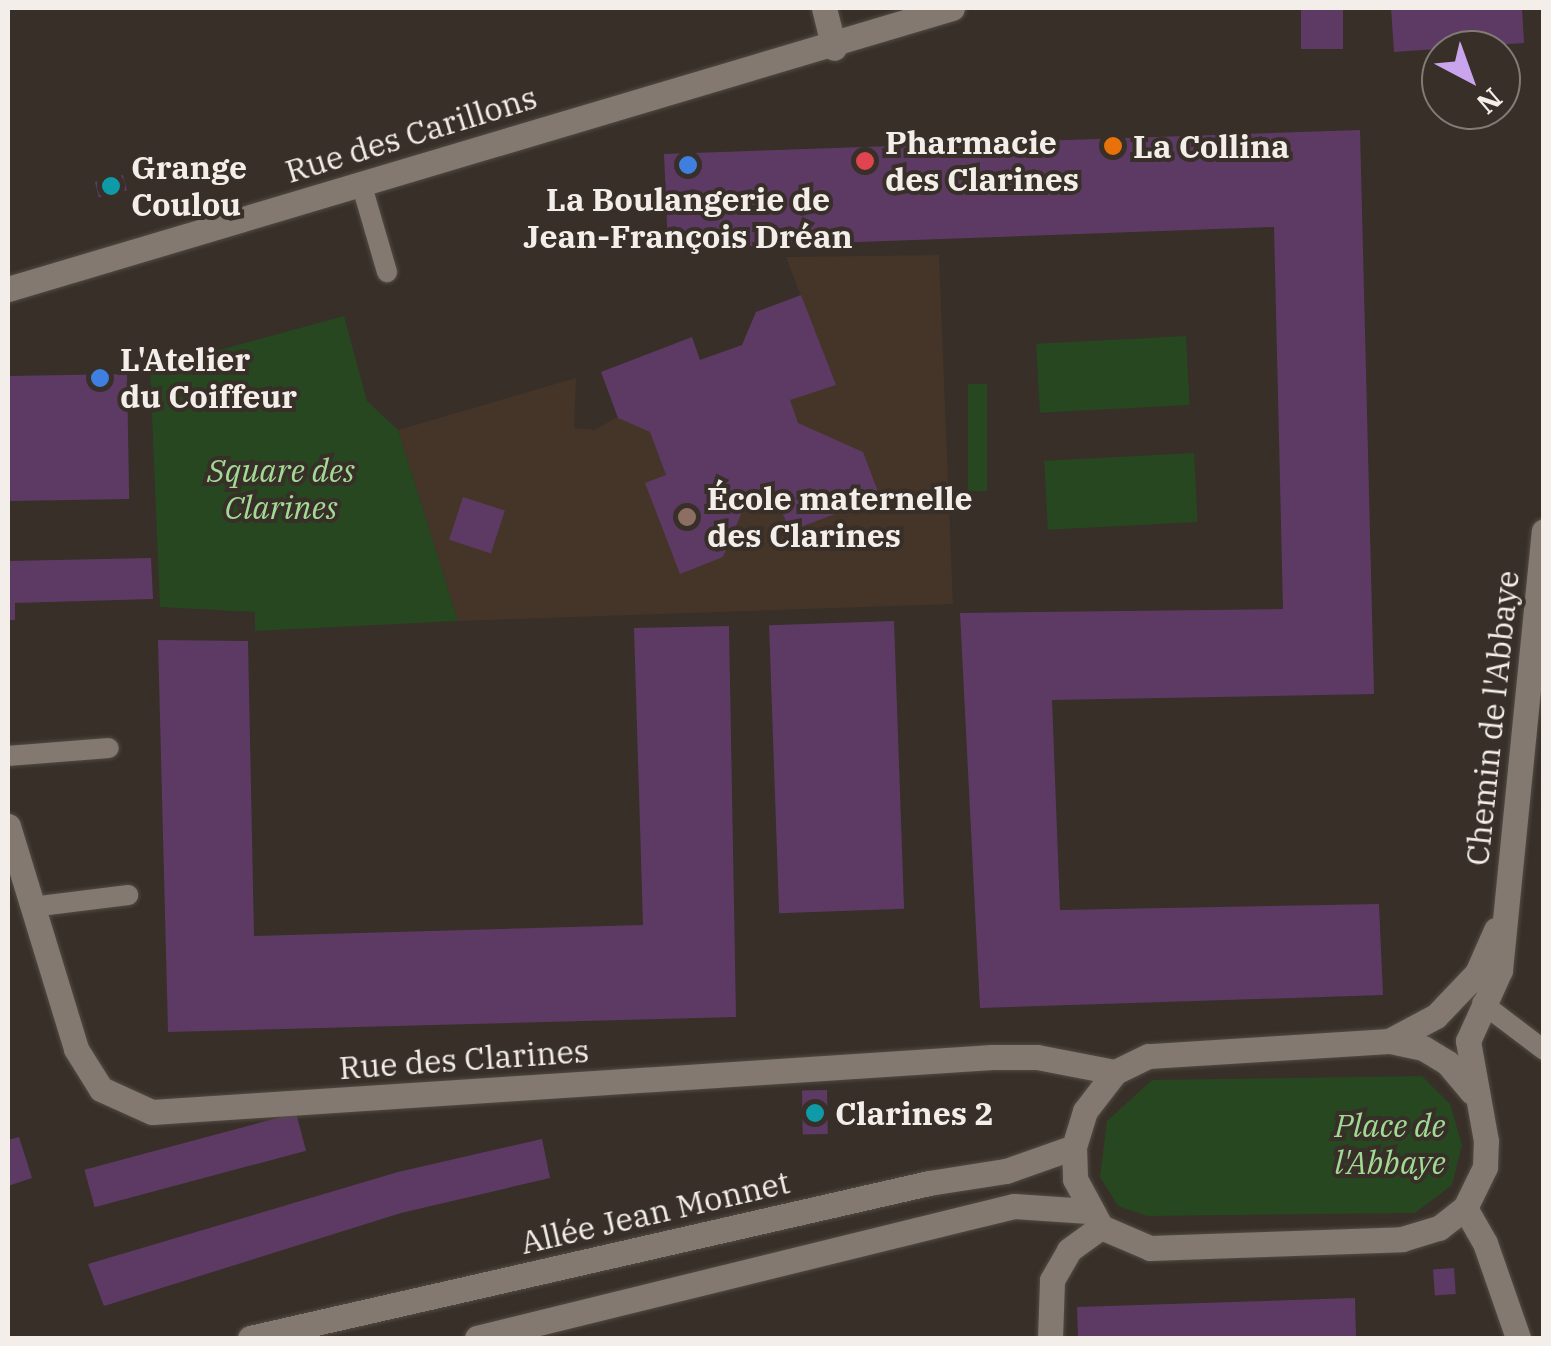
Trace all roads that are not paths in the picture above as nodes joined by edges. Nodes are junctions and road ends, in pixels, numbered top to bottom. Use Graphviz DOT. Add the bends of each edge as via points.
graph roads {
  1 [pos="824,8"];
  2 [pos="952,8"];
  3 [pos="834,48"];
  4 [pos="361,183"];
  5 [pos="387,272"];
  6 [pos="8,289"];
  7 [pos="1544,531"];
  8 [pos="109,748"];
  9 [pos="8,756"];
  10 [pos="8,826"];
  11 [pos="128,896"];
  12 [pos="32,908"];
  13 [pos="1504,911"];
  14 [pos="1482,1003"];
  15 [pos="1389,1041"];
  16 [pos="1544,1050"];
  17 [pos="1115,1072"];
  18 [pos="1472,1092"];
  19 [pos="1074,1147"];
  20 [pos="1465,1208"];
  21 [pos="1095,1219"];
  22 [pos="250,1338"];
  23 [pos="478,1338"];
  24 [pos="1050,1338"];
  25 [pos="1518,1338"];
  1 -- 3 [label="street"];
  2 -- 3 [label="street, Rue des Carillons"];
  3 -- 4 [label="street, Rue des Carillons"];
  4 -- 5 [label="lane"];
  4 -- 6 [label="street, Rue des Carillons"];
  7 -- 13 [label="street, Chemin de l'Abbaye"];
  8 -- 9 [label="lane"];
  10 -- 12 [label="street, Rue des Clarines"];
  11 -- 12 [label="lane"];
  12 -- 17 [label="street, Rue des Clarines" via="76,1049 101,1089 152,1112 992,1057 1037,1057"];
  13 -- 14 [label="street, Chemin de l'Abbaye" via="1500,970"];
  13 -- 15 [label="street, Chemin de l'Abbaye" via="1477,974 1436,1016"];
  14 -- 16 [label="lane"];
  14 -- 18 [label="street, Chemin de l'Abbaye" via="1468,1041"];
  15 -- 17 [label="street, Chemin de l'Abbaye" via="1148,1056"];
  15 -- 18 [label="street, Chemin de l'Abbaye" via="1436,1056"];
  17 -- 19 [label="street" via="1085,1111"];
  18 -- 20 [label="street, Chemin de l'Abbaye" via="1482,1118 1484,1167"];
  19 -- 21 [label="street" via="1075,1180"];
  19 -- 22 [label="street, Allée Jean Monnet" via="1006,1171"];
  20 -- 21 [label="street" via="1439,1228 1402,1239 1150,1248 1118,1240"];
  20 -- 25 [label="street" via="1485,1243"];
  21 -- 23 [label="street" via="1014,1206"];
  21 -- 24 [label="street" via="1052,1280"];
}
